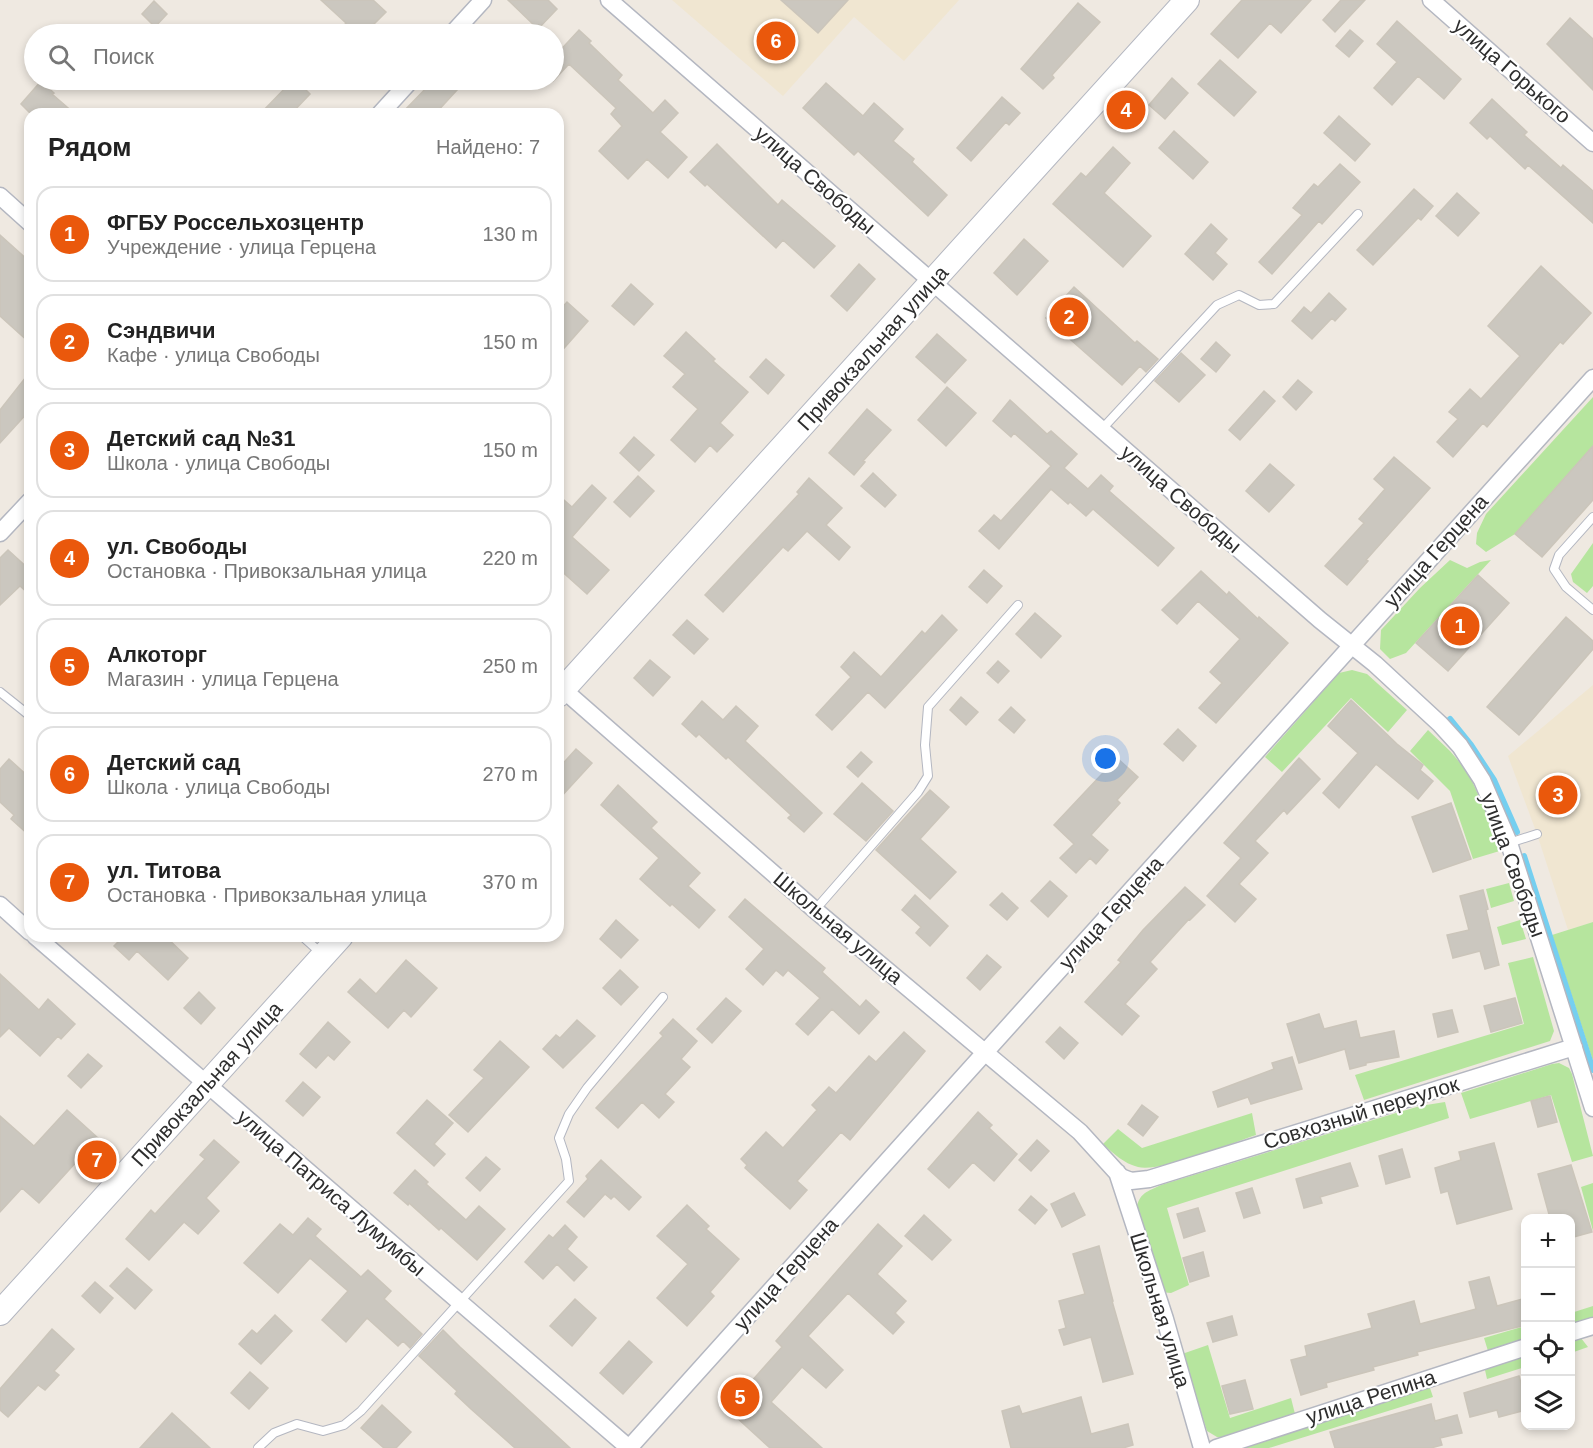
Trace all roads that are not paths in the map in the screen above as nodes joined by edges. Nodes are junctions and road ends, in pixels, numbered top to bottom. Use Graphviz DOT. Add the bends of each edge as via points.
graph roads {
  1 [pos="483,0"];
  2 [pos="609,0"];
  3 [pos="1186,0"];
  4 [pos="1431,0"];
  5 [pos="461,24"];
  6 [pos="402,90"];
  7 [pos="385,108"];
  8 [pos="1593,143"];
  9 [pos="0,196"];
  10 [pos="1358,214"];
  11 [pos="24,218"];
  12 [pos="932,282"];
  13 [pos="1593,378"];
  14 [pos="1102,429"];
  15 [pos="24,507"];
  16 [pos="1593,517"];
  17 [pos="0,533"];
  18 [pos="1018,604"];
  19 [pos="1593,610"];
  20 [pos="1351,644"];
  21 [pos="564,686"];
  22 [pos="0,692"];
  23 [pos="564,693"];
  24 [pos="24,711"];
  25 [pos="1537,834"];
  26 [pos="1509,843"];
  27 [pos="0,905"];
  28 [pos="814,910"];
  29 [pos="24,927"];
  30 [pos="42,942"];
  31 [pos="309,942"];
  32 [pos="335,942"];
  33 [pos="323,955"];
  34 [pos="663,997"];
  35 [pos="1574,1047"];
  36 [pos="987,1052"];
  37 [pos="206,1085"];
  38 [pos="1593,1108"];
  39 [pos="1117,1172"];
  40 [pos="460,1303"];
  41 [pos="0,1313"];
  42 [pos="1593,1326"];
  43 [pos="1575,1331"];
  44 [pos="1521,1349"];
  45 [pos="258,1448"];
  46 [pos="629,1448"];
  47 [pos="1202,1448"];
  48 [pos="1216,1448"];
  1 -- 5 [label="street"];
  2 -- 12 [label="street, улица Свободы"];
  3 -- 12 [label="street, Привокзальная улица"];
  4 -- 8 [label="street, улица Горького"];
  6 -- 7 [label="street"];
  9 -- 11 [label="street"];
  10 -- 14 [label="lane" via="1274,304 1259,305 1239,296 1217,305"];
  12 -- 14 [label="street, улица Свободы"];
  12 -- 21 [label="street, Привокзальная улица"];
  13 -- 20 [label="street, улица Герцена"];
  14 -- 20 [label="street, улица Свободы"];
  15 -- 17 [label="street"];
  16 -- 19 [label="lane" via="1559,555 1554,569 1566,587"];
  18 -- 28 [label="lane" via="928,706 928,776 918,792"];
  20 -- 26 [label="street, улица Свободы" via="1409,693 1460,746 1482,780"];
  20 -- 36 [label="street, улица Герцена"];
  22 -- 24 [label="lane"];
  23 -- 28 [label="street, Школьная улица"];
  25 -- 26 [label="lane"];
  26 -- 35 [label="street, улица Свободы"];
  27 -- 29 [label="street"];
  28 -- 36 [label="street, Школьная улица"];
  30 -- 37 [label="street, улица Патриса Лумумбы"];
  31 -- 33 [label="lane"];
  32 -- 33 [label="street, Привокзальная улица"];
  33 -- 37 [label="street, Привокзальная улица"];
  34 -- 40 [label="lane" via="569,1114 559,1138 569,1181"];
  35 -- 38 [label="street, улица Свободы"];
  35 -- 39 [label="street, Совхозный переулок" via="1149,1179 1131,1181"];
  36 -- 39 [label="street, Школьная улица" via="1080,1132"];
  36 -- 46 [label="street, улица Герцена"];
  37 -- 40 [label="street, улица Патриса Лумумбы"];
  37 -- 41 [label="street, Привокзальная улица"];
  39 -- 47 [label="street, Школьная улица"];
  40 -- 45 [label="lane" via="344,1425 323,1431 297,1424 274,1432"];
  40 -- 46 [label="street, улица Патриса Лумумбы"];
  42 -- 43 [label="street"];
  44 -- 48 [label="street, улица Репина"];
}
